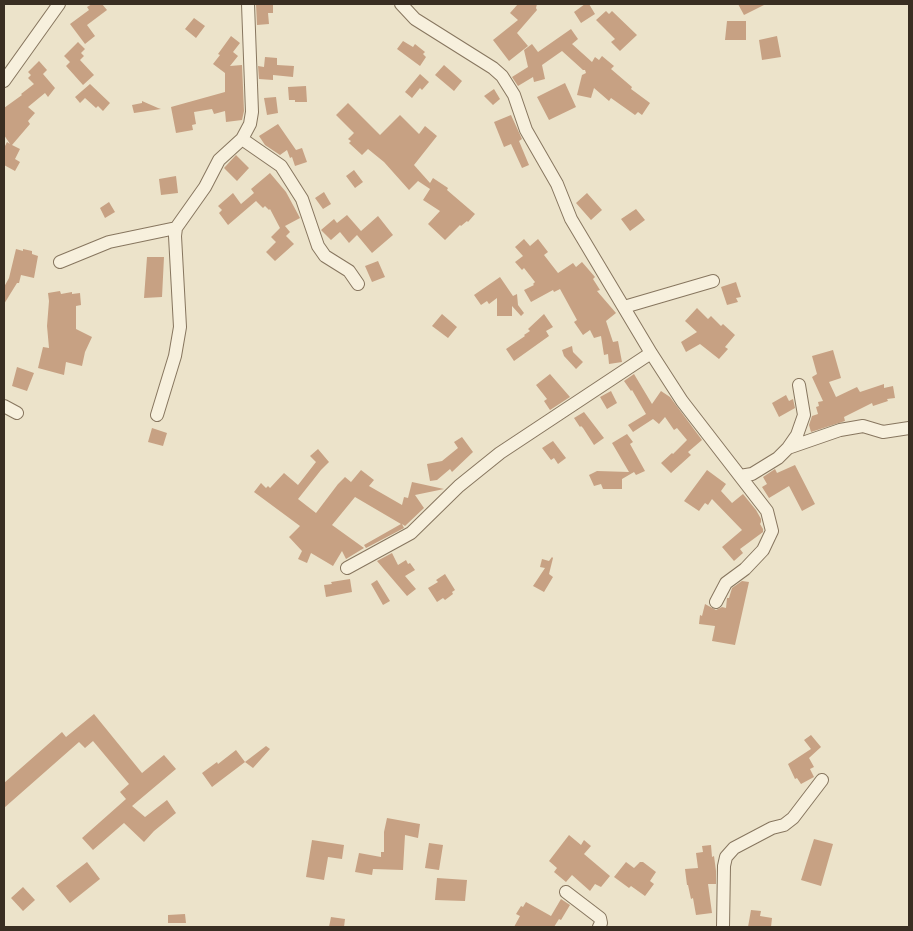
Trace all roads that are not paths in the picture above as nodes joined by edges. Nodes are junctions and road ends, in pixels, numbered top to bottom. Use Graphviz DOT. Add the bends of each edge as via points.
graph roads {
  1 [pos="59,4"];
  2 [pos="248,4"];
  3 [pos="401,4"];
  4 [pos="4,81"];
  5 [pos="242,139"];
  6 [pos="176,228"];
  7 [pos="60,262"];
  8 [pos="713,281"];
  9 [pos="358,284"];
  10 [pos="624,307"];
  11 [pos="651,353"];
  12 [pos="799,385"];
  13 [pos="4,406"];
  14 [pos="17,413"];
  15 [pos="157,415"];
  16 [pos="909,428"];
  17 [pos="788,448"];
  18 [pos="740,476"];
  19 [pos="347,568"];
  20 [pos="716,602"];
  21 [pos="822,780"];
  22 [pos="566,892"];
  23 [pos="599,927"];
  24 [pos="722,927"];
  1 -- 4 [label="street"];
  2 -- 5 [label="street" via="252,112"];
  3 -- 10 [label="street" via="415,19 502,76 514,95 526,130 557,184 571,219"];
  5 -- 6 [label="street" via="219,160 205,187"];
  5 -- 9 [label="street" via="281,166 302,199 318,246 325,256 349,271"];
  6 -- 7 [label="street" via="109,242"];
  6 -- 15 [label="street" via="180,327"];
  8 -- 10 [label="street"];
  10 -- 11 [label="street"];
  11 -- 18 [label="street" via="682,402"];
  11 -- 19 [label="street" via="500,454 459,486 411,533"];
  12 -- 17 [label="street" via="804,415"];
  13 -- 14 [label="street"];
  16 -- 17 [label="street" via="883,432 863,426"];
  17 -- 18 [label="street" via="752,474"];
  18 -- 20 [label="street" via="767,511 772,531 763,550 746,569 726,583"];
  21 -- 24 [label="street" via="793,818 734,848 726,857"];
  22 -- 23 [label="street" via="600,918"];
}
